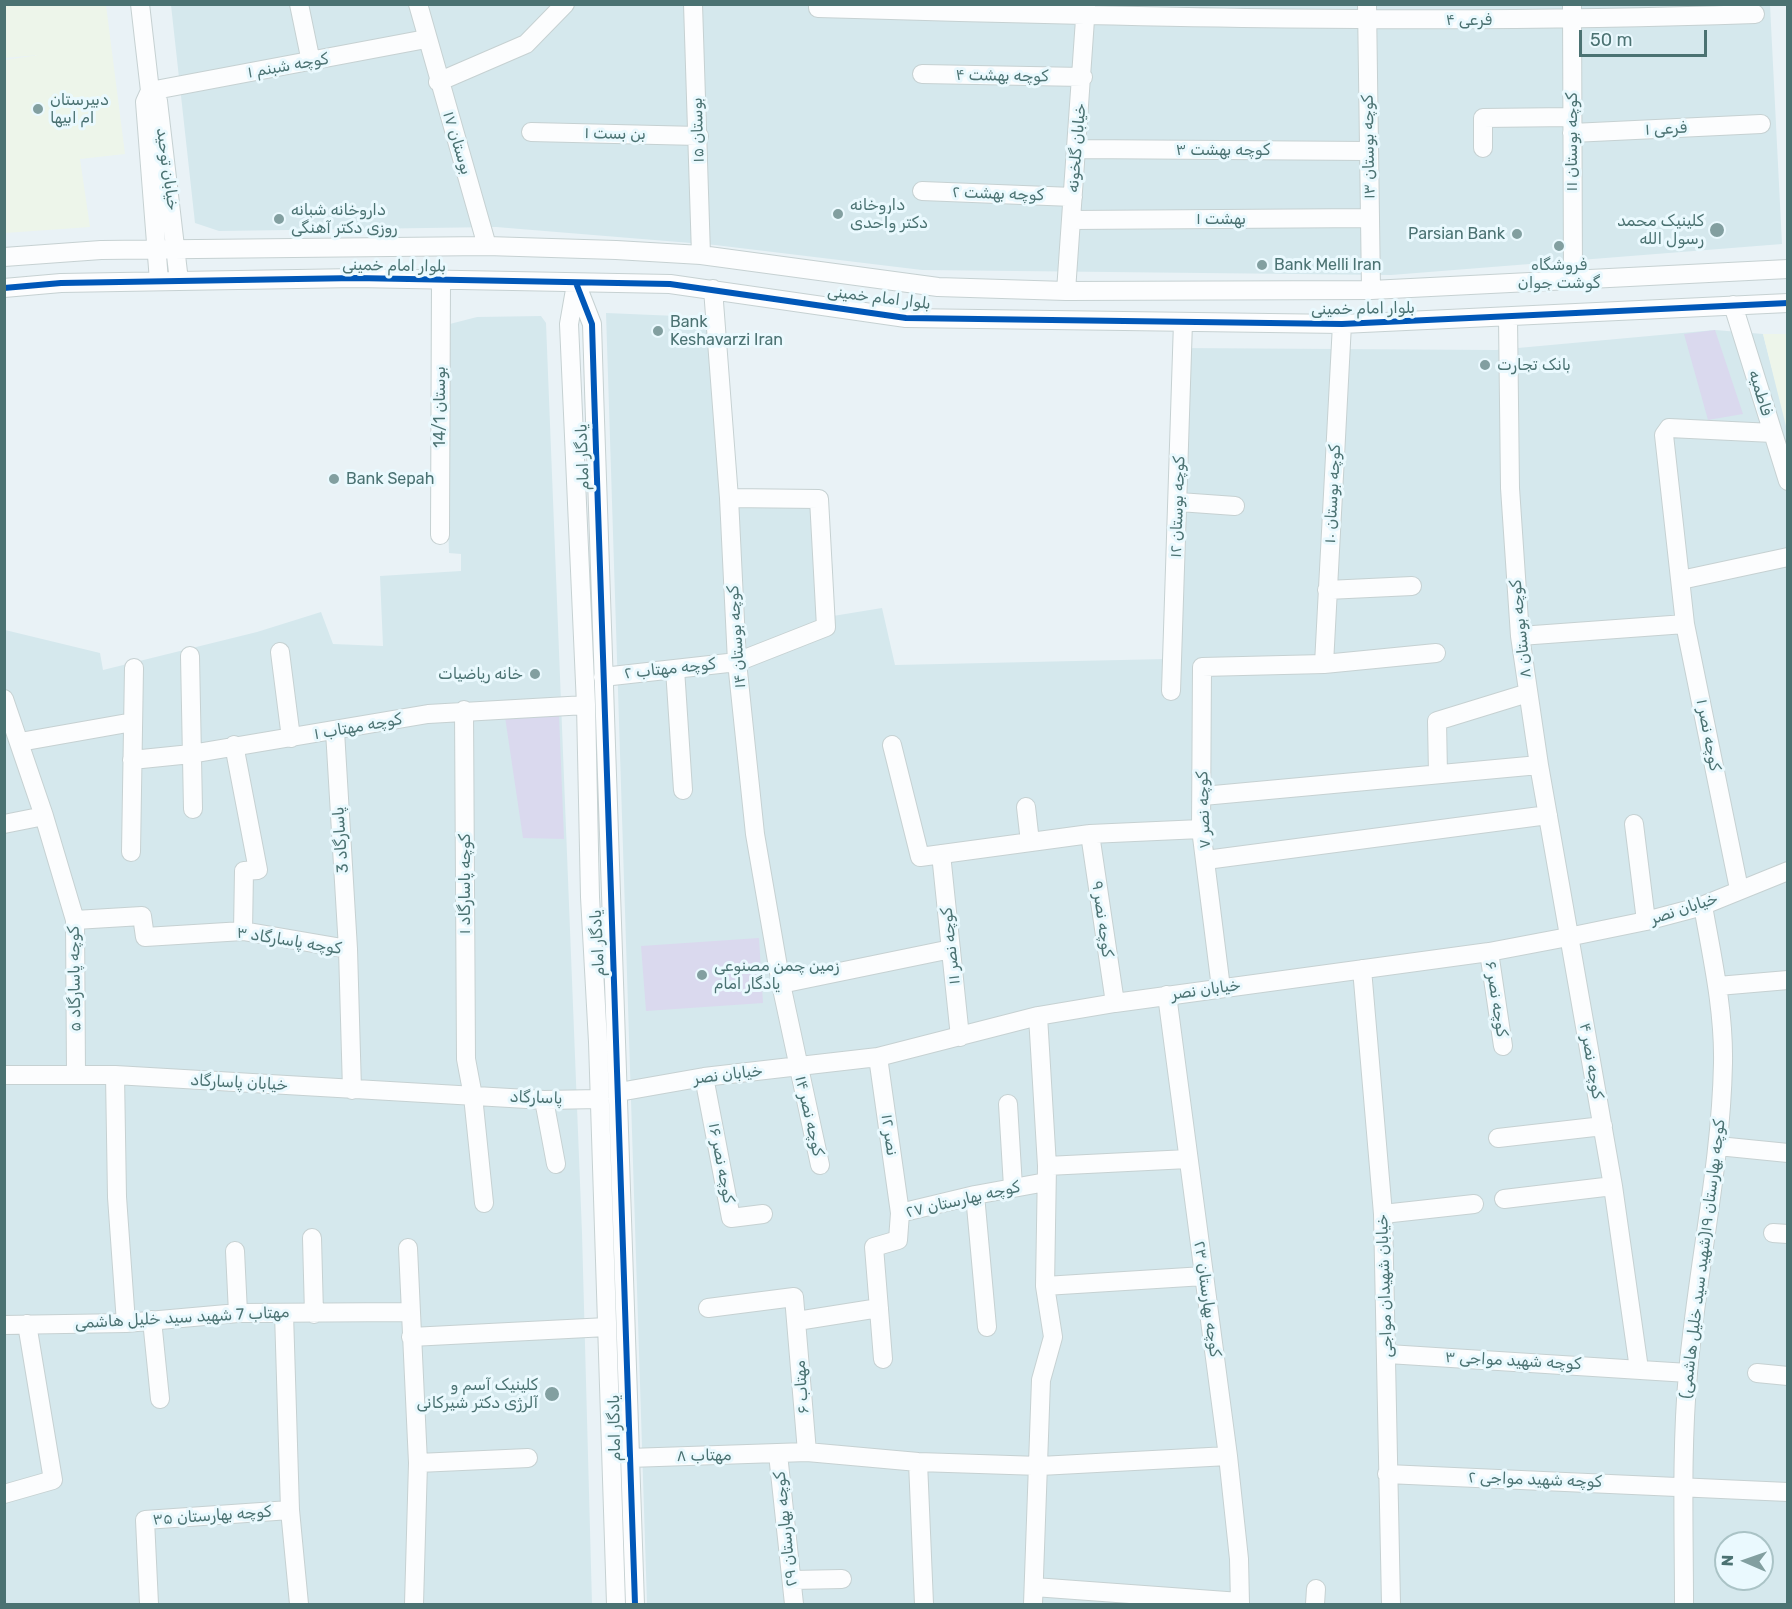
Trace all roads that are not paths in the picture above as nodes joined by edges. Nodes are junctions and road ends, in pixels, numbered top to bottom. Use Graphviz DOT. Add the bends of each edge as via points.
graph roads {
  1 [pos="140,4"];
  2 [pos="299,4"];
  3 [pos="418,4"];
  4 [pos="565,4"];
  5 [pos="693,4"];
  6 [pos="818,4"];
  7 [pos="1086,10"];
  8 [pos="1367,12"];
  9 [pos="1572,12"];
  10 [pos="1755,14"];
  11 [pos="426,39"];
  12 [pos="311,62"];
  13 [pos="922,74"];
  14 [pos="1083,77"];
  15 [pos="438,82"];
  16 [pos="150,91"];
  17 [pos="1761,124"];
  18 [pos="1571,125"];
  19 [pos="531,132"];
  20 [pos="699,136"];
  21 [pos="1483,148"];
  22 [pos="1077,149"];
  23 [pos="1368,151"];
  24 [pos="922,191"];
  25 [pos="1073,196"];
  26 [pos="1370,218"];
  27 [pos="1071,220"];
  28 [pos="487,246"];
  29 [pos="158,249"];
  30 [pos="177,249"];
  31 [pos="701,255"];
  32 [pos="4,258"];
  33 [pos="1788,269"];
  34 [pos="1573,279"];
  35 [pos="441,280"];
  36 [pos="159,281"];
  37 [pos="179,281"];
  38 [pos="576,283"];
  39 [pos="4,288"];
  40 [pos="713,289"];
  41 [pos="1371,290"];
  42 [pos="1066,291"];
  43 [pos="1164,291"];
  44 [pos="1241,291"];
  45 [pos="1788,303"];
  46 [pos="1733,305"];
  47 [pos="1508,318"];
  48 [pos="1164,321"];
  49 [pos="1183,322"];
  50 [pos="1240,323"];
  51 [pos="1342,324"];
  52 [pos="1773,433"];
  53 [pos="1788,481"];
  54 [pos="729,498"];
  55 [pos="1179,502"];
  56 [pos="1235,506"];
  57 [pos="440,535"];
  58 [pos="1788,557"];
  59 [pos="1681,580"];
  60 [pos="1412,586"];
  61 [pos="1328,590"];
  62 [pos="1685,624"];
  63 [pos="1520,636"];
  64 [pos="280,652"];
  65 [pos="1436,653"];
  66 [pos="190,656"];
  67 [pos="737,662"];
  68 [pos="1323,664"];
  69 [pos="134,668"];
  70 [pos="675,669"];
  71 [pos="603,676"];
  72 [pos="1171,691"];
  73 [pos="1528,693"];
  74 [pos="4,699"];
  75 [pos="586,705"];
  76 [pos="464,710"];
  77 [pos="133,722"];
  78 [pos="334,731"];
  79 [pos="291,738"];
  80 [pos="20,742"];
  81 [pos="892,745"];
  82 [pos="234,746"];
  83 [pos="191,754"];
  84 [pos="132,760"];
  85 [pos="1539,765"];
  86 [pos="1438,774"];
  87 [pos="683,790"];
  88 [pos="1203,796"];
  89 [pos="1026,807"];
  90 [pos="193,809"];
  91 [pos="1548,815"];
  92 [pos="44,816"];
  93 [pos="4,824"];
  94 [pos="1634,825"];
  95 [pos="1202,829"];
  96 [pos="1090,834"];
  97 [pos="1029,842"];
  98 [pos="131,852"];
  99 [pos="941,854"];
  100 [pos="1206,860"];
  101 [pos="1788,871"];
  102 [pos="1739,889"];
  103 [pos="609,896"];
  104 [pos="590,897"];
  105 [pos="1703,906"];
  106 [pos="75,920"];
  107 [pos="1646,921"];
  108 [pos="243,931"];
  109 [pos="1568,937"];
  110 [pos="348,949"];
  111 [pos="951,949"];
  112 [pos="1489,952"];
  113 [pos="1362,969"];
  114 [pos="1788,980"];
  115 [pos="781,984"];
  116 [pos="1718,986"];
  117 [pos="1221,988"];
  118 [pos="1167,995"];
  119 [pos="1115,1003"];
  120 [pos="1038,1016"];
  121 [pos="960,1037"];
  122 [pos="1503,1046"];
  123 [pos="878,1057"];
  124 [pos="798,1066"];
  125 [pos="76,1074"];
  126 [pos="4,1075"];
  127 [pos="115,1075"];
  128 [pos="704,1077"];
  129 [pos="352,1089"];
  130 [pos="619,1092"];
  131 [pos="473,1096"];
  132 [pos="600,1099"];
  133 [pos="544,1100"];
  134 [pos="1008,1104"];
  135 [pos="1603,1126"];
  136 [pos="1498,1138"];
  137 [pos="1718,1146"];
  138 [pos="1788,1153"];
  139 [pos="1188,1159"];
  140 [pos="556,1164"];
  141 [pos="820,1165"];
  142 [pos="1046,1174"];
  143 [pos="1613,1186"];
  144 [pos="1013,1187"];
  145 [pos="975,1195"];
  146 [pos="1504,1199"];
  147 [pos="484,1203"];
  148 [pos="1474,1204"];
  149 [pos="900,1213"];
  150 [pos="763,1214"];
  151 [pos="1383,1214"];
  152 [pos="312,1238"];
  153 [pos="408,1248"];
  154 [pos="235,1251"];
  155 [pos="1204,1276"];
  156 [pos="1045,1286"];
  157 [pos="708,1308"];
  158 [pos="879,1308"];
  159 [pos="410,1312"];
  160 [pos="238,1313"];
  161 [pos="284,1313"];
  162 [pos="314,1314"];
  163 [pos="152,1320"];
  164 [pos="797,1321"];
  165 [pos="126,1323"];
  166 [pos="27,1324"];
  167 [pos="4,1325"];
  168 [pos="608,1327"];
  169 [pos="987,1327"];
  170 [pos="411,1337"];
  171 [pos="1388,1354"];
  172 [pos="883,1359"];
  173 [pos="1639,1369"];
  174 [pos="1688,1373"];
  175 [pos="1757,1373"];
  176 [pos="1788,1376"];
  177 [pos="160,1399"];
  178 [pos="807,1452"];
  179 [pos="778,1454"];
  180 [pos="1228,1456"];
  181 [pos="528,1458"];
  182 [pos="629,1458"];
  183 [pos="918,1462"];
  184 [pos="418,1463"];
  185 [pos="1040,1466"];
  186 [pos="1388,1474"];
  187 [pos="1683,1486"];
  188 [pos="1788,1492"];
  189 [pos="4,1494"];
  190 [pos="290,1510"];
  191 [pos="842,1579"];
  192 [pos="792,1580"];
  193 [pos="1034,1596"];
  194 [pos="1240,1604"];
  195 [pos="149,1605"];
  196 [pos="299,1605"];
  197 [pos="414,1605"];
  198 [pos="616,1605"];
  199 [pos="635,1605"];
  200 [pos="794,1605"];
  201 [pos="924,1605"];
  202 [pos="1391,1605"];
  203 [pos="1684,1605"];
  1 -- 16 [label="street, خیابان توحید"];
  2 -- 12 [label="street"];
  3 -- 11 [label="street, بوستان ۱۷"];
  4 -- 15 [label="street" via="526,44"];
  5 -- 20 [label="street, بوستان ۱۵"];
  6 -- 7 [label="street, فرعی ۴" via="818,8"];
  7 -- 8 [label="street, فرعی ۴"];
  7 -- 14 [label="street, خیابان گلخونه"];
  8 -- 9 [label="street, فرعی ۴"];
  8 -- 23 [label="street, کوچه بوستان ۱۳"];
  9 -- 10 [label="street, فرعی ۴"];
  9 -- 18 [label="street, کوچه بوستان ۱۱"];
  11 -- 12 [label="street, کوچه شبنم ۱"];
  11 -- 15 [label="street, بوستان ۱۷"];
  12 -- 16 [label="street, کوچه شبنم ۱"];
  13 -- 14 [label="street, کوچه بهشت ۴"];
  14 -- 22 [label="street, خیابان گلخونه"];
  15 -- 28 [label="street, بوستان ۱۷"];
  16 -- 29 [label="street, خیابان توحید" via="145,102"];
  16 -- 30 [label="street, خیابان توحید" via="158,101"];
  17 -- 18 [label="street, فرعی ۱"];
  18 -- 21 [label="street, فرعی ۱" via="1483,118"];
  18 -- 34 [label="street, کوچه بوستان ۱۱"];
  19 -- 20 [label="street, بن بست ۱"];
  20 -- 31 [label="street, بوستان ۱۵"];
  22 -- 23 [label="street, کوچه بهشت ۳"];
  22 -- 25 [label="street, خیابان گلخونه"];
  23 -- 26 [label="street, کوچه بوستان ۱۳"];
  24 -- 25 [label="street, کوچه بهشت ۲"];
  25 -- 27 [label="street, خیابان گلخونه"];
  26 -- 27 [label="street, بهشت ۱"];
  26 -- 41 [label="street, کوچه بوستان ۱۳"];
  27 -- 42 [label="street, خیابان گلخونه"];
  28 -- 30 [label="street, بلوار امام خمینی"];
  28 -- 31 [label="street, بلوار امام خمینی"];
  29 -- 30 [label="street, بلوار امام خمینی"];
  29 -- 32 [label="street, بلوار امام خمینی" via="52,252"];
  29 -- 36 [label="street, خیابان توحید"];
  30 -- 37 [label="street, خیابان توحید"];
  31 -- 42 [label="street, بلوار امام خمینی" via="938,287"];
  33 -- 34 [label="street, بلوار امام خمینی"];
  34 -- 41 [label="street, بلوار امام خمینی"];
  35 -- 37 [label="street, بلوار امام خمینی"];
  35 -- 38 [label="street, بلوار امام خمینی"];
  35 -- 57 [label="street, بوستان 14/1"];
  36 -- 37 [label="street, بلوار امام خمینی"];
  36 -- 39 [label="street, بلوار امام خمینی"];
  38 -- 40 [label="street, بلوار امام خمینی" via="670,284"];
  38 -- 71 [label="street, یادگار امام" via="592,324"];
  38 -- 75 [label="street, یادگار امام" via="569,324"];
  40 -- 48 [label="street, بلوار امام خمینی" via="906,318"];
  40 -- 54 [label="street, کوچه بوستان ۱۴"];
  41 -- 44 [label="street, بلوار امام خمینی"];
  42 -- 43 [label="street, بلوار امام خمینی"];
  43 -- 44 [label="street, بلوار امام خمینی"];
  43 -- 48 [label="street" via="1172,306"];
  44 -- 50 [label="street" via="1232,307"];
  45 -- 46 [label="street, بلوار امام خمینی"];
  46 -- 47 [label="street, بلوار امام خمینی"];
  46 -- 52 [label="street, فاطمیه"];
  47 -- 51 [label="street, بلوار امام خمینی"];
  47 -- 63 [label="street, کوچه بوستان ۸" via="1510,488"];
  48 -- 49 [label="street, بلوار امام خمینی"];
  49 -- 50 [label="street, بلوار امام خمینی"];
  49 -- 55 [label="street, کوچه بوستان ۱۲"];
  50 -- 51 [label="street, بلوار امام خمینی"];
  51 -- 61 [label="street, کوچه بوستان ۱۰"];
  52 -- 53 [label="street, فاطمیه"];
  52 -- 59 [label="street, کوچه نصر ۱" via="1669,428 1664,435"];
  54 -- 67 [label="street, کوچه بوستان ۱۴"];
  54 -- 67 [label="street, کوچه مهتاب ۲" via="819,499 826,627"];
  55 -- 56 [label="street"];
  55 -- 72 [label="street, کوچه بوستان ۱۲"];
  58 -- 59 [label="street"];
  59 -- 62 [label="street, کوچه نصر ۱"];
  60 -- 61 [label="street"];
  61 -- 68 [label="street, کوچه بوستان ۱۰"];
  62 -- 63 [label="street"];
  62 -- 102 [label="street, کوچه نصر ۱"];
  63 -- 73 [label="street, کوچه بوستان ۸"];
  64 -- 79 [label="street"];
  65 -- 68 [label="street"];
  66 -- 83 [label="street"];
  67 -- 70 [label="street, کوچه مهتاب ۲"];
  67 -- 115 [label="street, کوچه بوستان ۱۴" via="755,834"];
  68 -- 88 [label="street, کوچه نصر ۷" via="1202,667"];
  69 -- 77 [label="street"];
  70 -- 71 [label="street, کوچه مهتاب ۲"];
  70 -- 87 [label="street"];
  71 -- 103 [label="street, یادگار امام"];
  73 -- 85 [label="street, کوچه بوستان ۸"];
  73 -- 86 [label="street" via="1437,721"];
  74 -- 80 [label="street, کوچه پاسارگاد ۵"];
  75 -- 76 [label="street, کوچه مهتاب ۱"];
  75 -- 104 [label="street, یادگار امام"];
  76 -- 78 [label="street, کوچه مهتاب ۱"];
  76 -- 131 [label="street, کوچه پاسارگاد ۱" via="466,1059"];
  77 -- 80 [label="street"];
  77 -- 84 [label="street"];
  78 -- 79 [label="street, کوچه مهتاب ۱"];
  78 -- 110 [label="street, پاسارگاد 3"];
  79 -- 82 [label="street, کوچه مهتاب ۱"];
  80 -- 92 [label="street, کوچه پاسارگاد ۵"];
  81 -- 99 [label="street" via="920,857"];
  82 -- 83 [label="street, کوچه مهتاب ۱"];
  82 -- 108 [label="street" via="258,870 244,871"];
  83 -- 84 [label="street, کوچه مهتاب ۱"];
  83 -- 90 [label="street"];
  84 -- 98 [label="street"];
  85 -- 86 [label="street"];
  85 -- 91 [label="street, کوچه بوستان ۸"];
  86 -- 88 [label="street"];
  88 -- 95 [label="street, کوچه نصر ۷"];
  89 -- 97 [label="street"];
  91 -- 100 [label="street"];
  91 -- 109 [label="street, کوچه بوستان ۸"];
  92 -- 93 [label="street"];
  92 -- 106 [label="street, کوچه پاسارگاد ۵"];
  94 -- 107 [label="street"];
  95 -- 96 [label="street"];
  95 -- 100 [label="street, کوچه نصر ۷"];
  96 -- 97 [label="street"];
  96 -- 119 [label="street, کوچه نصر ۹"];
  97 -- 99 [label="street"];
  99 -- 111 [label="street, کوچه نصر ۱۱"];
  100 -- 117 [label="street, کوچه نصر ۷"];
  101 -- 102 [label="street, خیابان نصر"];
  102 -- 105 [label="street, خیابان نصر"];
  103 -- 104 [label="street"];
  103 -- 130 [label="street, یادگار امام"];
  104 -- 132 [label="street, یادگار امام"];
  105 -- 107 [label="street, خیابان نصر"];
  105 -- 116 [label="street, کوچه بهارستان ۱۹(شهید سید خلیل هاشمی)"];
  106 -- 108 [label="street, کوچه پاسارگاد ۳" via="142,916 145,938"];
  106 -- 125 [label="street, کوچه پاسارگاد ۵"];
  107 -- 109 [label="street, خیابان نصر"];
  108 -- 110 [label="street, کوچه پاسارگاد ۳"];
  109 -- 112 [label="street, خیابان نصر"];
  109 -- 135 [label="street, کوچه نصر ۴"];
  110 -- 129 [label="street, کوچه پاسارگاد ۳"];
  111 -- 115 [label="street"];
  111 -- 121 [label="street, کوچه نصر ۱۱"];
  112 -- 113 [label="street, خیابان نصر"];
  112 -- 122 [label="street, کوچه نصر ۶"];
  113 -- 117 [label="street, خیابان نصر"];
  113 -- 151 [label="street, خیابان شهیدان مواجی"];
  114 -- 116 [label="street"];
  115 -- 124 [label="street, کوچه بوستان ۱۴"];
  116 -- 137 [label="street, کوچه بهارستان ۱۹(شهید سید خلیل هاشمی)" via="1723,1061"];
  117 -- 118 [label="street, خیابان نصر"];
  118 -- 119 [label="street, خیابان نصر"];
  118 -- 139 [label="street, کوچه بهارستان ۲۳"];
  119 -- 120 [label="street, خیابان نصر"];
  120 -- 121 [label="street, خیابان نصر"];
  120 -- 142 [label="street"];
  121 -- 123 [label="street, خیابان نصر"];
  123 -- 124 [label="street, خیابان نصر"];
  123 -- 149 [label="street, نصر ۱۲"];
  124 -- 128 [label="street, خیابان نصر"];
  124 -- 141 [label="street, کوچه نصر ۱۴"];
  125 -- 126 [label="street, خیابان پاسارگاد"];
  125 -- 127 [label="street, خیابان پاسارگاد"];
  127 -- 129 [label="street, خیابان پاسارگاد"];
  127 -- 165 [label="street" via="117,1197"];
  128 -- 130 [label="street, خیابان نصر"];
  128 -- 150 [label="street, کوچه نصر ۱۶" via="732,1218"];
  129 -- 131 [label="street, خیابان پاسارگاد"];
  130 -- 182 [label="street, یادگار امام"];
  131 -- 133 [label="street, پاسارگاد"];
  131 -- 147 [label="street, کوچه پاسارگاد ۱"];
  132 -- 133 [label="street, پاسارگاد"];
  132 -- 168 [label="street, یادگار امام"];
  133 -- 140 [label="street"];
  134 -- 144 [label="street"];
  135 -- 136 [label="street"];
  135 -- 143 [label="street, کوچه نصر ۴"];
  137 -- 138 [label="street"];
  137 -- 174 [label="street, کوچه بهارستان ۱۹(شهید سید خلیل هاشمی)"];
  139 -- 142 [label="street, کوچه بهارستان ۲۷"];
  139 -- 155 [label="street, کوچه بهارستان ۲۳"];
  142 -- 144 [label="street, کوچه بهارستان ۲۷"];
  142 -- 156 [label="street"];
  143 -- 146 [label="street"];
  143 -- 173 [label="street, کوچه نصر ۴"];
  144 -- 145 [label="street, کوچه بهارستان ۲۷"];
  145 -- 149 [label="street, کوچه بهارستان ۲۷"];
  145 -- 169 [label="street"];
  148 -- 151 [label="street"];
  149 -- 158 [label="street, کوچه بهارستان ۲۷" via="898,1240 874,1247"];
  151 -- 171 [label="street, خیابان شهیدان مواجی"];
  152 -- 162 [label="street"];
  153 -- 159 [label="street"];
  154 -- 160 [label="street"];
  155 -- 156 [label="street"];
  155 -- 180 [label="street, کوچه بهارستان ۲۳"];
  156 -- 185 [label="street" via="1053,1337 1041,1380"];
  157 -- 164 [label="street, مهتاب ۶" via="794,1297"];
  158 -- 164 [label="street"];
  158 -- 172 [label="street, کوچه بهارستان ۲۷"];
  159 -- 162 [label="street, مهتاب 7 شهید سید خلیل هاشمی"];
  159 -- 170 [label="street"];
  160 -- 161 [label="street, مهتاب 7 شهید سید خلیل هاشمی"];
  160 -- 163 [label="street, مهتاب 7 شهید سید خلیل هاشمی"];
  161 -- 162 [label="street, مهتاب 7 شهید سید خلیل هاشمی"];
  161 -- 190 [label="street"];
  163 -- 165 [label="street, مهتاب 7 شهید سید خلیل هاشمی"];
  163 -- 177 [label="street"];
  164 -- 178 [label="street, مهتاب ۶"];
  165 -- 166 [label="street, مهتاب 7 شهید سید خلیل هاشمی"];
  166 -- 167 [label="street, مهتاب 7 شهید سید خلیل هاشمی"];
  166 -- 189 [label="street" via="53,1480"];
  168 -- 170 [label="street"];
  168 -- 198 [label="street, یادگار امام"];
  170 -- 184 [label="street"];
  171 -- 173 [label="street, کوچه شهید مواجی ۳"];
  171 -- 186 [label="street, خیابان شهیدان مواجی"];
  173 -- 174 [label="street, کوچه شهید مواجی ۳"];
  174 -- 187 [label="street, کوچه بهارستان ۱۹(شهید سید خلیل هاشمی)"];
  175 -- 176 [label="street"];
  178 -- 179 [label="street, مهتاب ۸"];
  178 -- 183 [label="street, مهتاب ۸"];
  179 -- 182 [label="street, مهتاب ۸"];
  179 -- 192 [label="street, کوچه بهارستان ۲۹"];
  180 -- 185 [label="street, مهتاب ۸"];
  180 -- 194 [label="street, کوچه بهارستان ۲۳"];
  181 -- 184 [label="street"];
  182 -- 199 [label="street, یادگار امام"];
  183 -- 185 [label="street, مهتاب ۸"];
  183 -- 201 [label="street"];
  184 -- 197 [label="street"];
  185 -- 193 [label="street"];
  186 -- 187 [label="street, کوچه شهید مواجی ۲"];
  186 -- 202 [label="street, خیابان شهیدان مواجی"];
  187 -- 188 [label="street, کوچه شهید مواجی ۲"];
  187 -- 203 [label="street, کوچه بهارستان ۱۹(شهید سید خلیل هاشمی)"];
  190 -- 195 [label="street, کوچه بهارستان ۳۵" via="145,1520"];
  190 -- 196 [label="street"];
  191 -- 192 [label="street"];
  192 -- 200 [label="street, کوچه بهارستان ۲۹"];
  193 -- 194 [label="street"];
}
